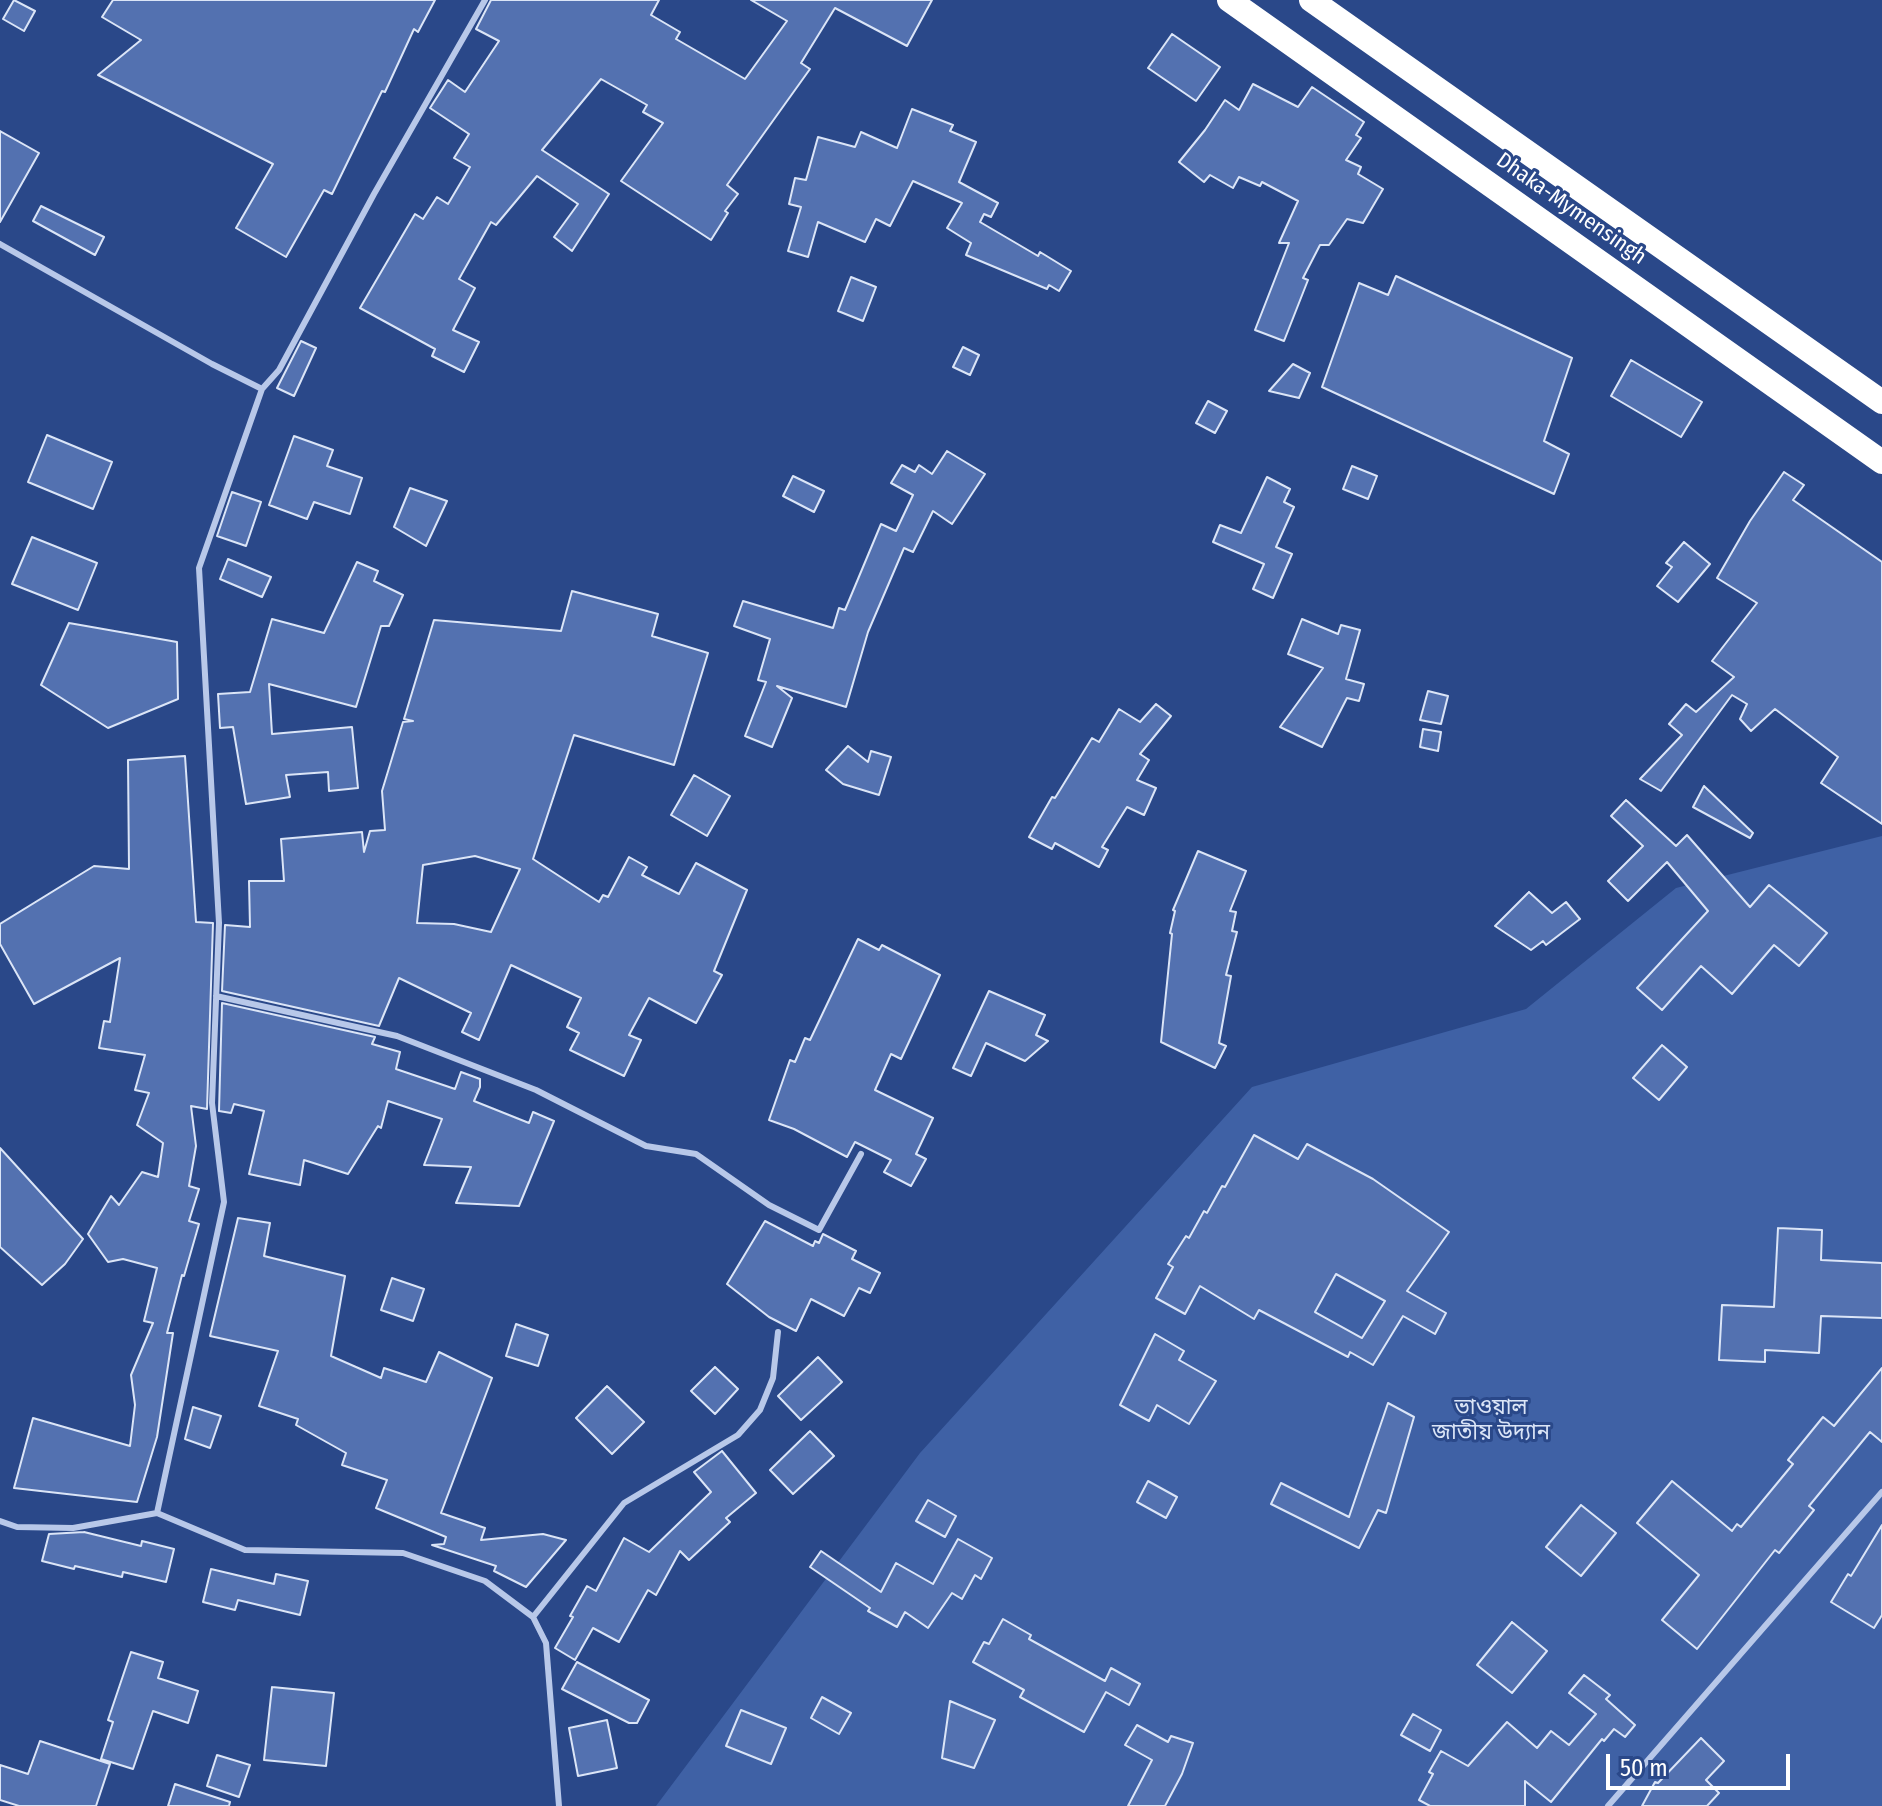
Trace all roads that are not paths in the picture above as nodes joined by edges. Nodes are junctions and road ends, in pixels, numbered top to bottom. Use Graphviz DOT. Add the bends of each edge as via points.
graph roads {
  1 [pos="485,0"];
  2 [pos="1229,0"];
  3 [pos="1311,0"];
  4 [pos="0,244"];
  5 [pos="262,389"];
  6 [pos="1882,402"];
  7 [pos="1882,462"];
  8 [pos="216,996"];
  9 [pos="861,1154"];
  10 [pos="778,1332"];
  11 [pos="1882,1492"];
  12 [pos="157,1513"];
  13 [pos="0,1521"];
  14 [pos="533,1617"];
  15 [pos="559,1806"];
  16 [pos="1608,1806"];
  1 -- 5 [label="lane" via="279,370"];
  2 -- 7 [label="highway, Dhaka-Mymensingh"];
  3 -- 6 [label="highway, Dhaka-Mymensingh"];
  4 -- 5 [label="lane"];
  5 -- 8 [label="lane" via="199,568 219,923"];
  8 -- 9 [label="lane" via="397,1036 536,1090 646,1146 696,1154 769,1205 819,1230"];
  8 -- 12 [label="lane" via="212,1103 224,1202"];
  10 -- 14 [label="lane" via="773,1378 760,1410 738,1435 624,1503"];
  11 -- 16 [label="lane"];
  12 -- 13 [label="lane" via="73,1528 17,1527"];
  12 -- 14 [label="lane" via="245,1550 403,1553 485,1581"];
  14 -- 15 [label="lane" via="546,1643"];
}
